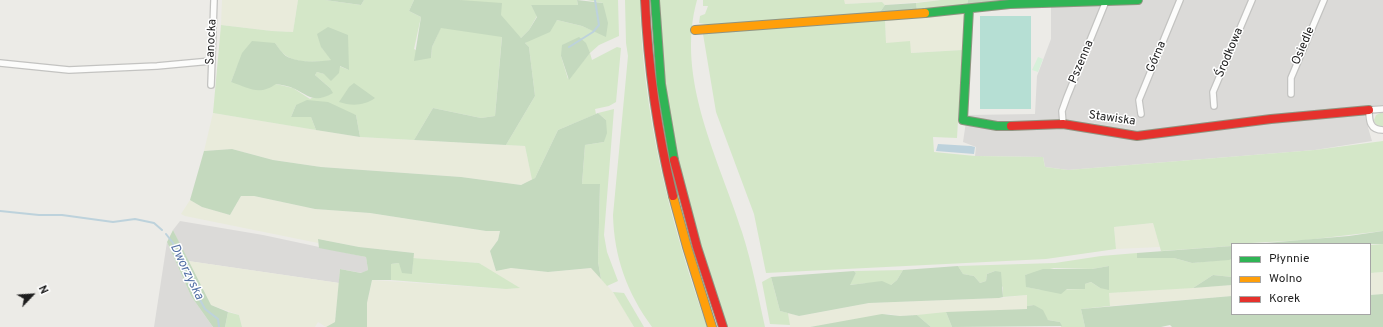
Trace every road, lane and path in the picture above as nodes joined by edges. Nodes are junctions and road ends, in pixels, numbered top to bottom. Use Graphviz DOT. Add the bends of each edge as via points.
graph roads {
  1 [pos="214,0"];
  2 [pos="645,0"];
  3 [pos="654,0"];
  4 [pos="1138,0"];
  5 [pos="1180,0"];
  6 [pos="1252,0"];
  7 [pos="1324,0"];
  8 [pos="1106,1"];
  9 [pos="1010,2"];
  10 [pos="969,9"];
  11 [pos="695,30"];
  12 [pos="211,62"];
  13 [pos="0,63"];
  14 [pos="211,85"];
  15 [pos="1291,94"];
  16 [pos="1214,106"];
  17 [pos="1383,109"];
  18 [pos="1369,110"];
  19 [pos="1141,114"];
  20 [pos="1063,124"];
  21 [pos="1383,130"];
  22 [pos="712,327"];
  23 [pos="723,327"];
  1 -- 12 [label="street, Sanocka"];
  2 -- 22 [label="street" via="650,82 661,150 681,231"];
  3 -- 23 [label="street" via="658,68 671,148 694,241"];
  4 -- 8 [label="street"];
  5 -- 19 [label="street, Górna" via="1139,100"];
  6 -- 16 [label="street, Środkowa" via="1213,92"];
  7 -- 15 [label="street, Osiedle" via="1290,78"];
  8 -- 9 [label="street"];
  8 -- 20 [label="street, Pszenna" via="1062,111"];
  9 -- 10 [label="street"];
  10 -- 11 [label="street"];
  10 -- 20 [label="street, Stawiska" via="963,120 997,126"];
  12 -- 13 [label="street" via="69,70"];
  12 -- 14 [label="street, Sanocka"];
  17 -- 18 [label="street, Stawiska"];
  18 -- 20 [label="street, Stawiska" via="1278,118 1137,136"];
  18 -- 21 [label="street" via="1372,127"];
}
